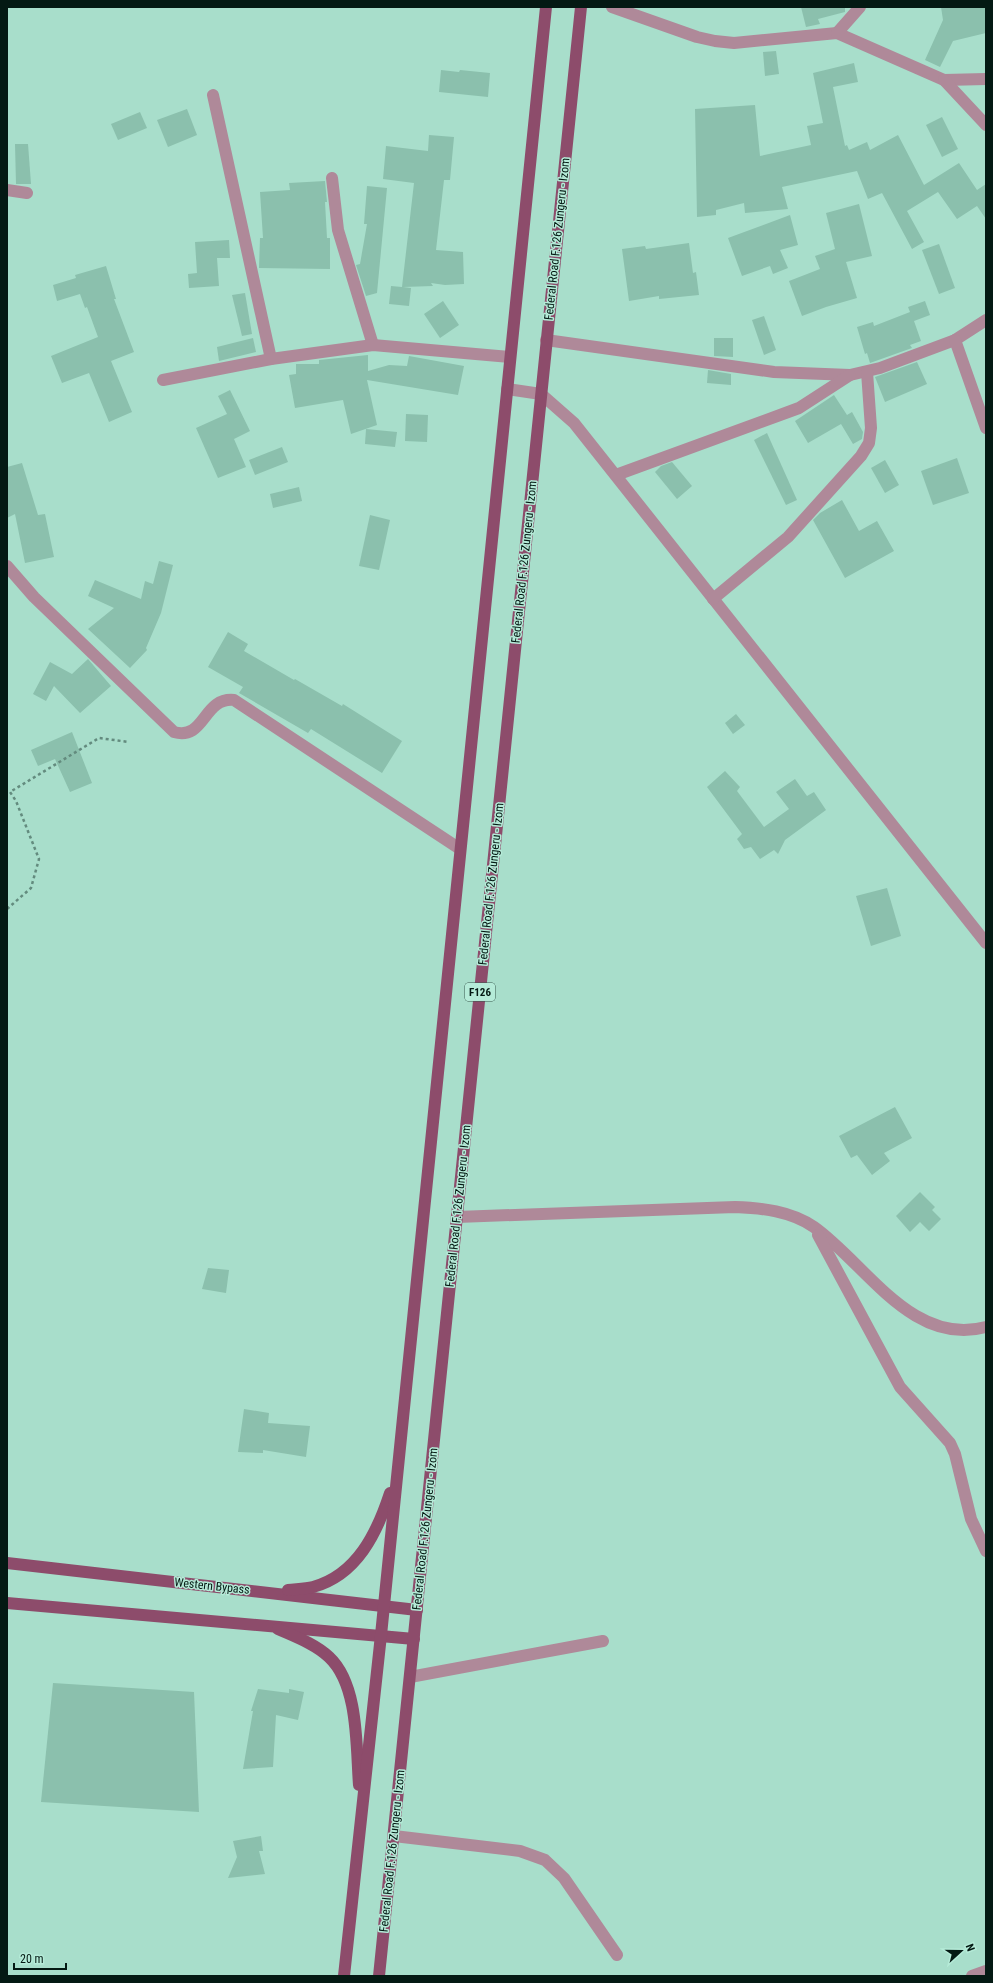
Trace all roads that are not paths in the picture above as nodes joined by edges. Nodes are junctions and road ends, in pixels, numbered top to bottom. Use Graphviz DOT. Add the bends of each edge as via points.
graph roads {
  1 [pos="546,7"];
  2 [pos="581,7"];
  3 [pos="612,7"];
  4 [pos="860,7"];
  5 [pos="837,33"];
  6 [pos="986,79"];
  7 [pos="944,80"];
  8 [pos="213,95"];
  9 [pos="986,125"];
  10 [pos="332,178"];
  11 [pos="7,190"];
  12 [pos="27,193"];
  13 [pos="986,320"];
  14 [pos="546,340"];
  15 [pos="955,340"];
  16 [pos="374,345"];
  17 [pos="510,357"];
  18 [pos="271,359"];
  19 [pos="867,372"];
  20 [pos="850,376"];
  21 [pos="163,380"];
  22 [pos="507,390"];
  23 [pos="541,394"];
  24 [pos="986,428"];
  25 [pos="616,476"];
  26 [pos="7,566"];
  27 [pos="713,599"];
  28 [pos="460,850"];
  29 [pos="986,944"];
  30 [pos="457,1217"];
  31 [pos="814,1227"];
  32 [pos="986,1327"];
  33 [pos="397,1470"];
  34 [pos="986,1551"];
  35 [pos="7,1563"];
  36 [pos="271,1592"];
  37 [pos="7,1603"];
  38 [pos="383,1605"];
  39 [pos="417,1610"];
  40 [pos="270,1625"];
  41 [pos="381,1635"];
  42 [pos="414,1639"];
  43 [pos="603,1641"];
  44 [pos="410,1677"];
  45 [pos="362,1813"];
  46 [pos="394,1836"];
  47 [pos="616,1955"];
  48 [pos="986,1971"];
  49 [pos="344,1976"];
  50 [pos="379,1976"];
  51 [pos="972,1976"];
  1 -- 17 [label="main road"];
  2 -- 14 [label="main road, Federal Road F.126 Zungeru - Izom / F126"];
  3 -- 5 [label="street" via="715,41 734,43"];
  4 -- 5 [label="street"];
  5 -- 7 [label="street"];
  6 -- 7 [label="street"];
  7 -- 9 [label="street"];
  8 -- 18 [label="street"];
  10 -- 16 [label="street" via="338,230"];
  11 -- 12 [label="street"];
  13 -- 15 [label="street"];
  14 -- 20 [label="street" via="774,372"];
  14 -- 23 [label="main road, Federal Road F.126 Zungeru - Izom / F126"];
  15 -- 19 [label="street"];
  15 -- 24 [label="street"];
  16 -- 17 [label="street"];
  16 -- 18 [label="street"];
  17 -- 22 [label="main road"];
  18 -- 21 [label="street"];
  19 -- 20 [label="street"];
  19 -- 27 [label="street" via="872,428 869,443 861,456 788,537"];
  20 -- 25 [label="street" via="799,408"];
  22 -- 23 [label="street"];
  22 -- 28 [label="main road"];
  23 -- 25 [label="street" via="574,423"];
  23 -- 30 [label="main road, Federal Road F.126 Zungeru - Izom / F126"];
  25 -- 27 [label="street"];
  26 -- 28 [label="street" via="34,597 174,732 181,734 194,730 217,703 224,699 234,700"];
  27 -- 29 [label="street"];
  28 -- 33 [label="main road"];
  30 -- 31 [label="street" via="735,1207 764,1208 789,1215"];
  30 -- 39 [label="main road, Federal Road F.126 Zungeru - Izom / F126"];
  31 -- 32 [label="street" via="908,1312 929,1324 955,1329"];
  31 -- 34 [label="street" via="900,1388 950,1443 971,1519"];
  33 -- 36 [label="main road" via="380,1522 368,1545 350,1566 332,1579 313,1587"];
  33 -- 38 [label="main road"];
  35 -- 36 [label="main road, Western Bypass"];
  36 -- 38 [label="main road, Western Bypass"];
  37 -- 40 [label="main road"];
  38 -- 39 [label="main road, Western Bypass"];
  38 -- 41 [label="main road"];
  39 -- 42 [label="main road, Federal Road F.126 Zungeru - Izom / F126"];
  40 -- 41 [label="main road"];
  40 -- 45 [label="main road" via="309,1643 329,1657 343,1674 352,1697"];
  41 -- 42 [label="main road"];
  41 -- 45 [label="main road"];
  42 -- 44 [label="main road, Federal Road F.126 Zungeru - Izom / F126"];
  43 -- 44 [label="street"];
  44 -- 46 [label="main road, Federal Road F.126 Zungeru - Izom / F126"];
  45 -- 49 [label="main road"];
  46 -- 47 [label="street" via="520,1851 545,1860 564,1878"];
  46 -- 50 [label="main road, Federal Road F.126 Zungeru - Izom / F126"];
  48 -- 51 [label="street"];
}
